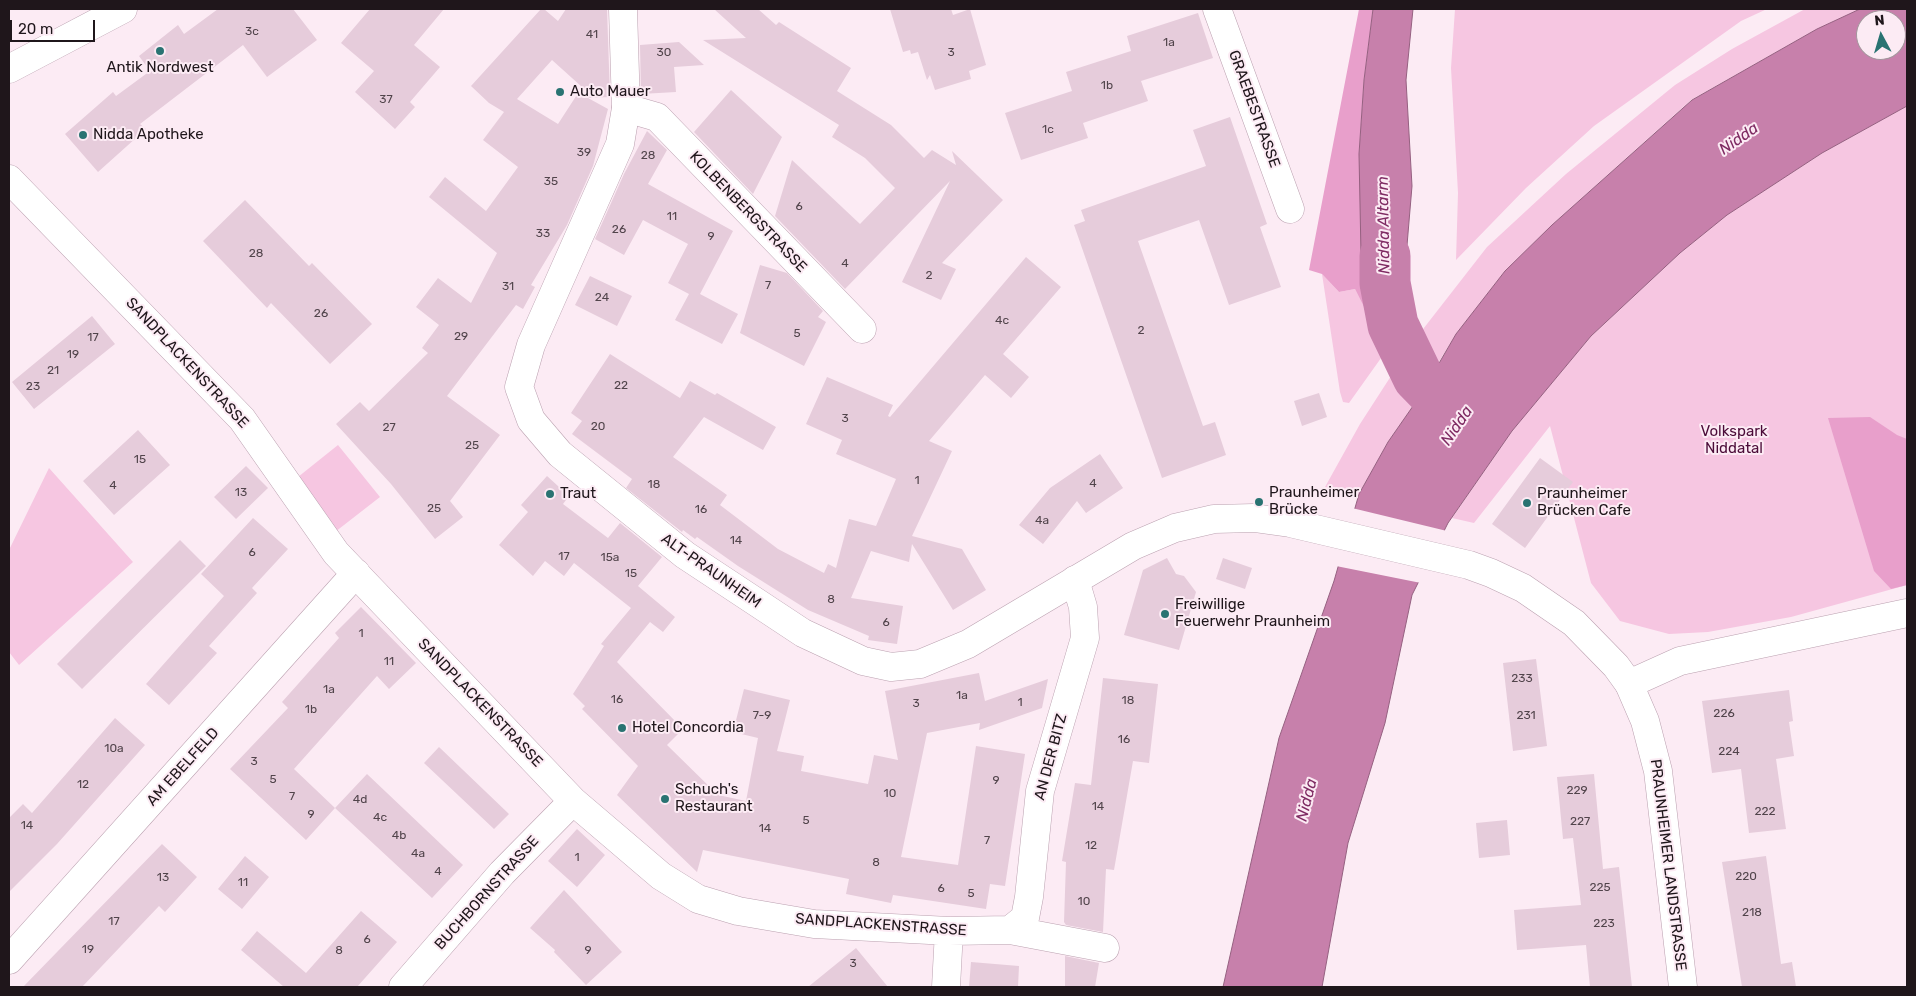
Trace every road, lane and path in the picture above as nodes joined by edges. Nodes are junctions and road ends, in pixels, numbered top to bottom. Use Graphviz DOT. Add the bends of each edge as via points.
graph roads {
  1 [pos="123,9"];
  2 [pos="623,9"];
  3 [pos="1217,9"];
  4 [pos="9,69"];
  5 [pos="626,108"];
  6 [pos="9,178"];
  7 [pos="1290,209"];
  8 [pos="862,329"];
  9 [pos="1318,529"];
  10 [pos="356,573"];
  11 [pos="1076,580"];
  12 [pos="1907,613"];
  13 [pos="1629,684"];
  14 [pos="573,801"];
  15 [pos="1010,930"];
  16 [pos="949,931"];
  17 [pos="1105,948"];
  18 [pos="9,960"];
  19 [pos="403,987"];
  20 [pos="946,987"];
  21 [pos="1683,987"];
  1 -- 4 [label="street"];
  2 -- 5 [label="street, ALT-PRAUNHEIM"];
  3 -- 7 [label="street, GRAEBESTRASSE"];
  5 -- 8 [label="street, KOLBENBERGSTRASSE" via="657,117"];
  5 -- 11 [label="street, ALT-PRAUNHEIM" via="620,144 531,345 519,387 531,420 560,454 685,555 803,633 863,661 891,667 920,664 968,644"];
  6 -- 10 [label="street, SANDPLACKENSTRASSE" via="242,419 336,553"];
  9 -- 11 [label="street, ALT-PRAUNHEIM" via="1254,518 1214,519 1153,535"];
  9 -- 13 [label="street, PRAUNHEIMER LANDSTRASSE" via="1469,565 1523,588 1574,623"];
  10 -- 14 [label="street, SANDPLACKENSTRASSE"];
  10 -- 18 [label="street, AM EBELFELD"];
  11 -- 15 [label="street, AN DER BITZ" via="1085,638 1040,791 1024,918"];
  12 -- 13 [label="street" via="1680,661"];
  13 -- 21 [label="street, PRAUNHEIMER LANDSTRASSE" via="1645,721 1658,771"];
  14 -- 16 [label="street, SANDPLACKENSTRASSE" via="661,876 698,899 738,911 814,924"];
  14 -- 19 [label="street, BUCHBORNSTRASSE" via="502,873"];
  15 -- 16 [label="street, SANDPLACKENSTRASSE"];
  15 -- 17 [label="street, SANDPLACKENSTRASSE"];
  16 -- 20 [label="street"];
}
